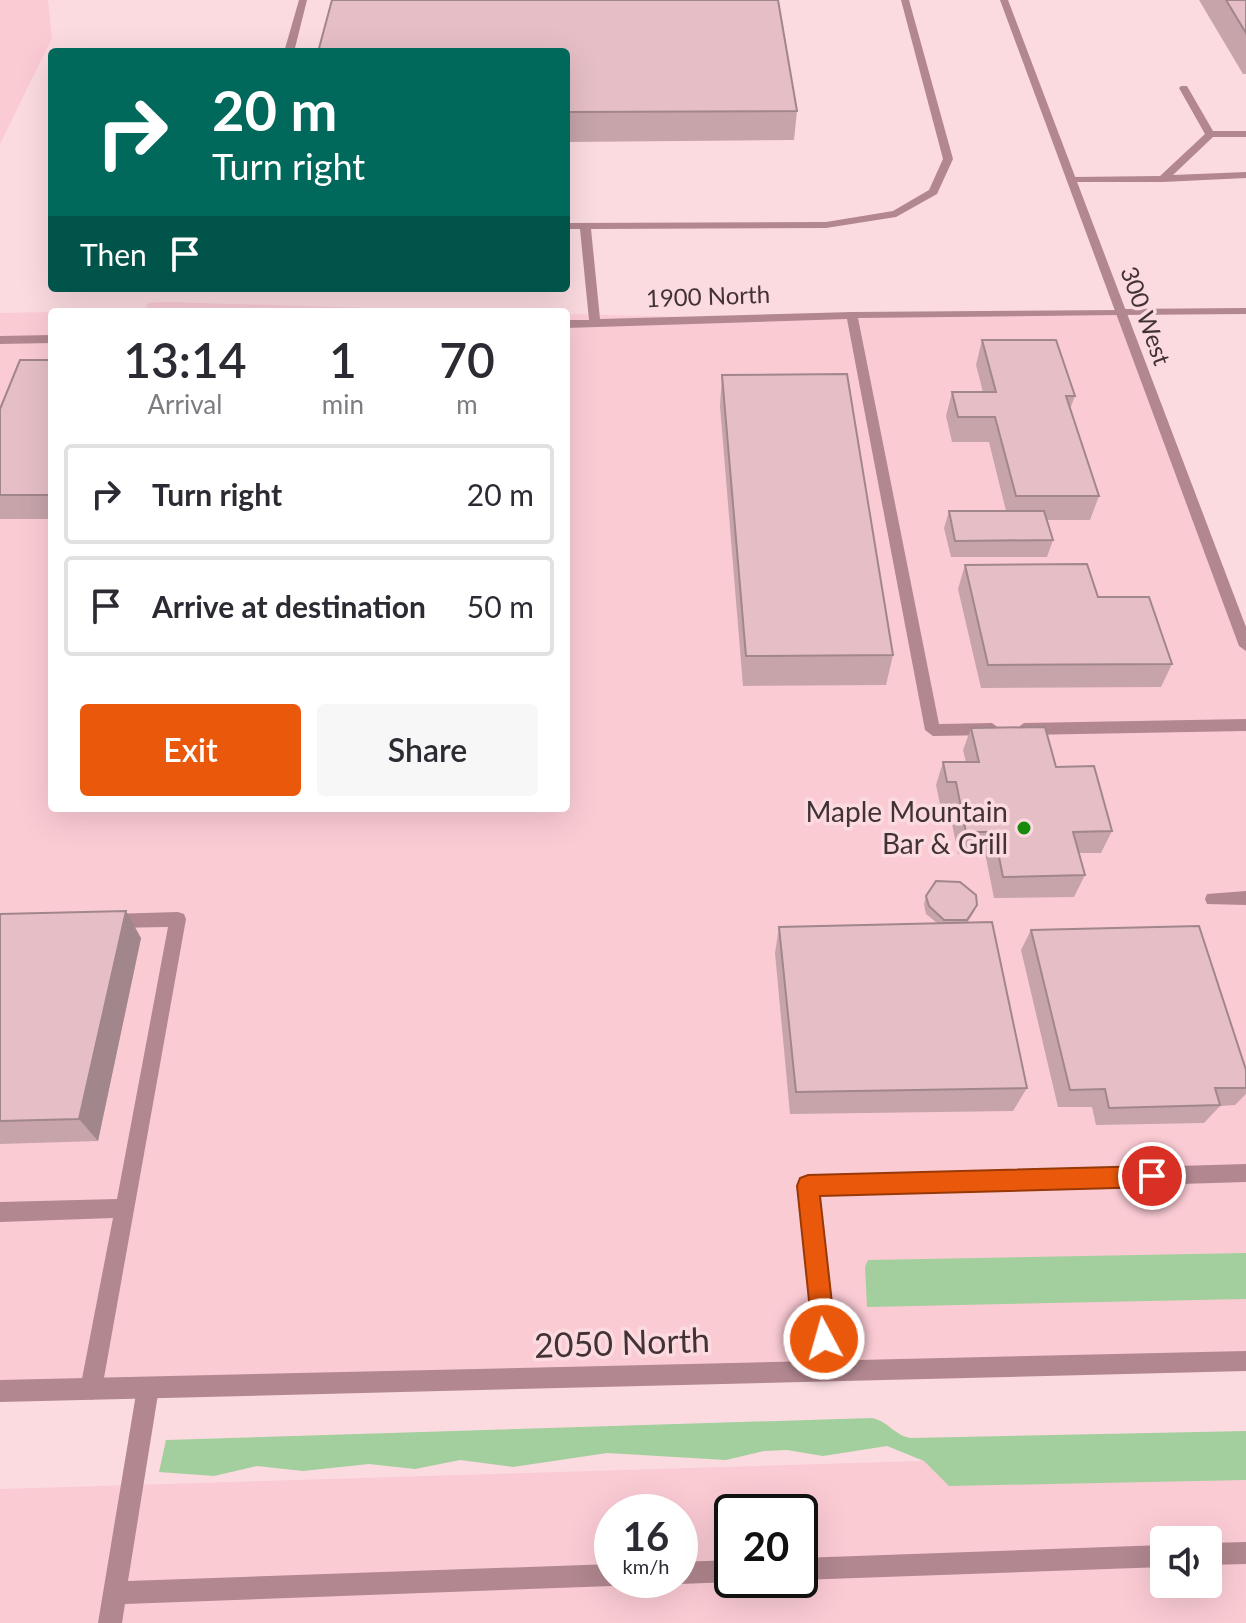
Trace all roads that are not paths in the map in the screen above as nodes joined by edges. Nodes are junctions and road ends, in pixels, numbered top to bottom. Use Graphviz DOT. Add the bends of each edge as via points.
graph roads {
  1 [pos="303,0"];
  2 [pos="905,0"];
  3 [pos="1004,0"];
  4 [pos="290,48"];
  5 [pos="1184,88"];
  6 [pos="1210,134"];
  7 [pos="1246,134"];
  8 [pos="1246,175"];
  9 [pos="1163,179"];
  10 [pos="1072,180"];
  11 [pos="570,226"];
  12 [pos="585,226"];
  13 [pos="1246,311"];
  14 [pos="1120,312"];
  15 [pos="852,315"];
  16 [pos="595,323"];
  17 [pos="570,324"];
  18 [pos="48,339"];
  19 [pos="0,340"];
  20 [pos="1246,646"];
  21 [pos="1246,725"];
  22 [pos="1246,898"];
  23 [pos="1213,899"];
  24 [pos="89,921"];
  25 [pos="1246,1173"];
  26 [pos="125,1208"];
  27 [pos="0,1212"];
  28 [pos="1246,1361"];
  29 [pos="828,1369"];
  30 [pos="148,1388"];
  31 [pos="91,1389"];
  32 [pos="0,1391"];
  33 [pos="1246,1553"];
  34 [pos="1222,1554"];
  35 [pos="1150,1556"];
  36 [pos="818,1568"];
  37 [pos="594,1576"];
  38 [pos="115,1593"];
  39 [pos="110,1623"];
  1 -- 4 [label="street"];
  2 -- 12 [label="street" via="948,159 933,192 896,214 826,225"];
  3 -- 10 [label="street, 300 West"];
  5 -- 6 [label="street"];
  6 -- 7 [label="street"];
  6 -- 9 [label="street"];
  8 -- 9 [label="street"];
  9 -- 10 [label="street"];
  10 -- 14 [label="street, 300 West"];
  11 -- 12 [label="street"];
  12 -- 16 [label="street"];
  13 -- 14 [label="street"];
  14 -- 15 [label="street, 1900 North"];
  14 -- 20 [label="street, 300 West"];
  15 -- 16 [label="street, 1900 North"];
  15 -- 21 [label="street" via="933,730"];
  16 -- 17 [label="street, 1900 North"];
  18 -- 19 [label="street"];
  22 -- 23 [label="street"];
  24 -- 26 [label="street" via="178,919"];
  25 -- 29 [label="street" via="808,1186"];
  26 -- 27 [label="street"];
  26 -- 31 [label="street"];
  28 -- 29 [label="street, 2050 North"];
  29 -- 30 [label="street, 2050 North"];
  30 -- 31 [label="street, 2050 North"];
  30 -- 38 [label="street"];
  31 -- 32 [label="street, 2050 North"];
  33 -- 34 [label="street"];
  35 -- 36 [label="street"];
  37 -- 38 [label="street"];
  38 -- 39 [label="street"];
}
